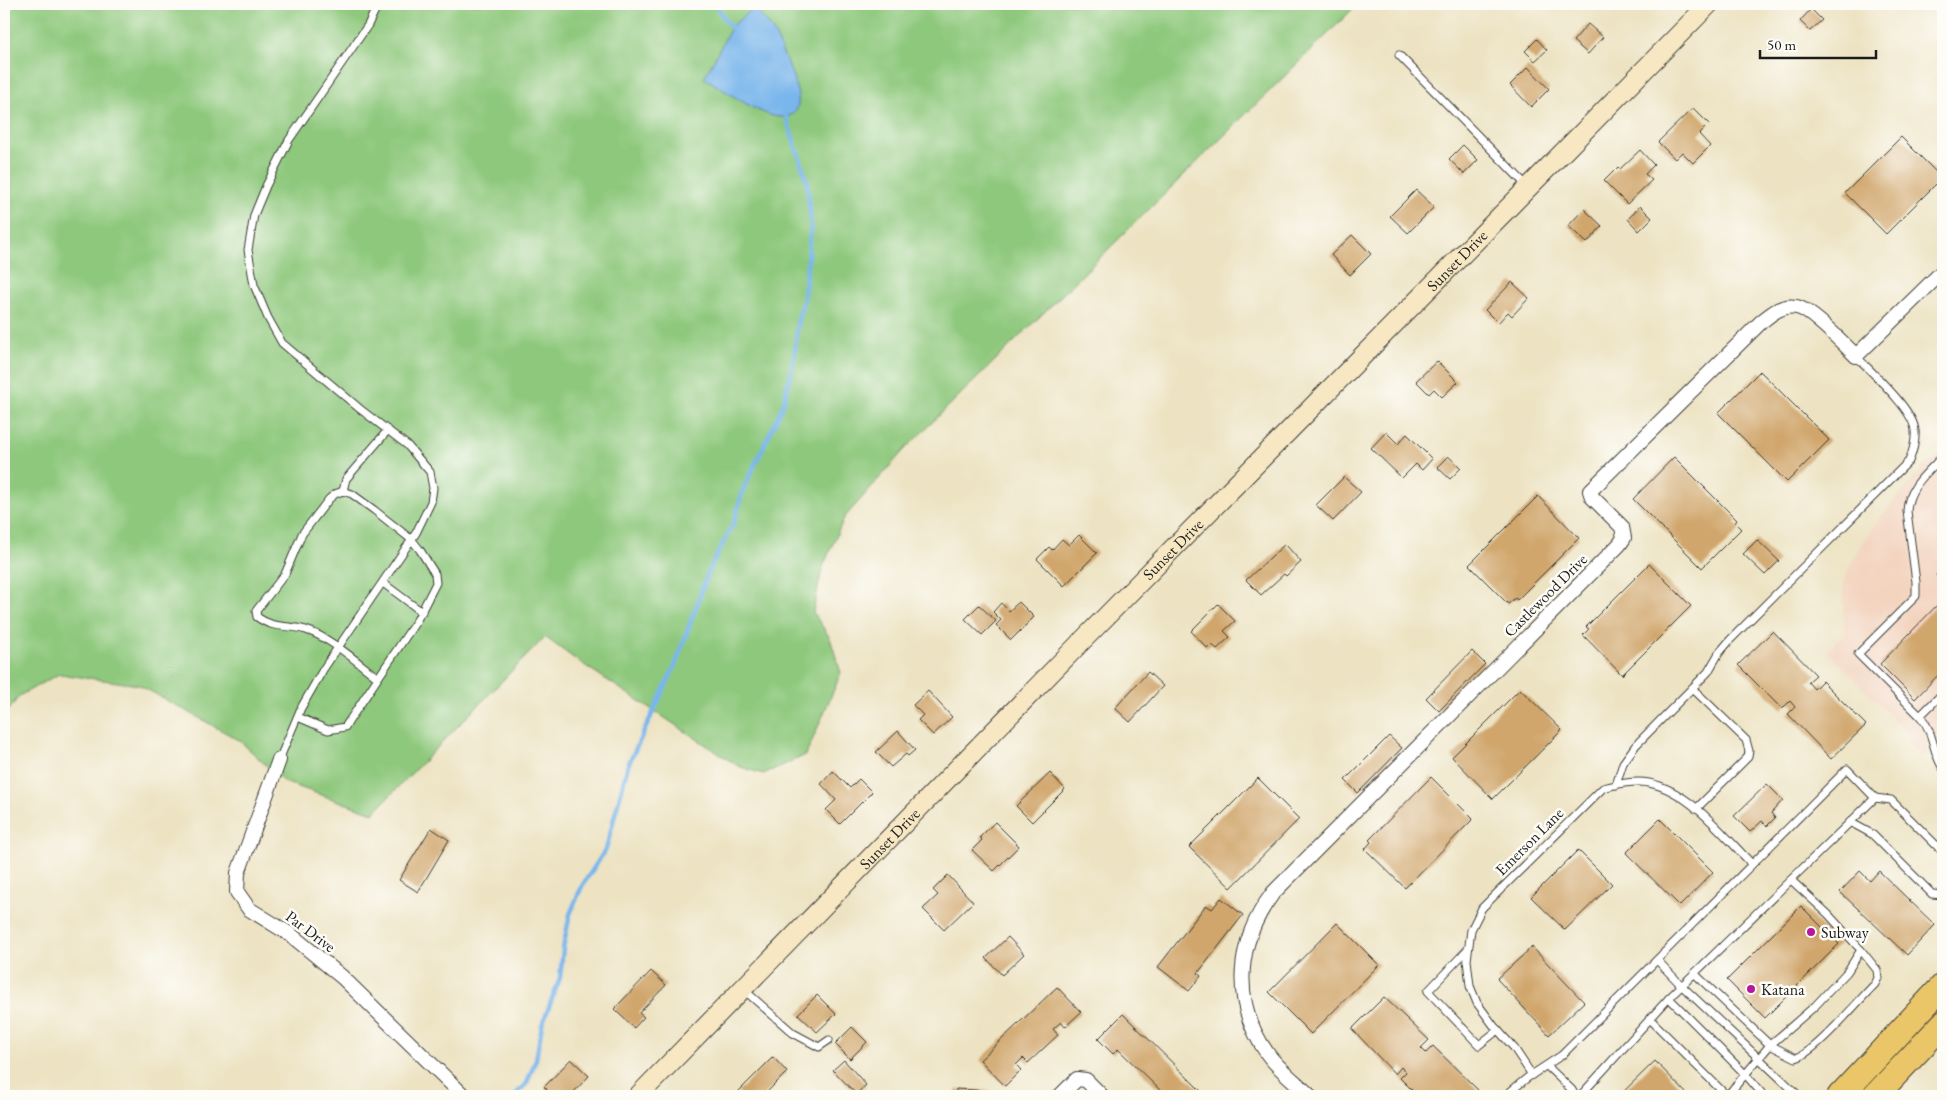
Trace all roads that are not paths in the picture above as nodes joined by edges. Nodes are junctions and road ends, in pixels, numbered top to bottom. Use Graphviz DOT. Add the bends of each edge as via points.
graph roads {
  1 [pos="378,4"];
  2 [pos="1709,4"];
  3 [pos="1399,55"];
  4 [pos="1528,187"];
  5 [pos="1943,271"];
  6 [pos="1856,356"];
  7 [pos="388,430"];
  8 [pos="1943,456"];
  9 [pos="343,491"];
  10 [pos="412,540"];
  11 [pos="383,583"];
  12 [pos="422,612"];
  13 [pos="338,648"];
  14 [pos="378,678"];
  15 [pos="1692,688"];
  16 [pos="1943,693"];
  17 [pos="1920,716"];
  18 [pos="298,717"];
  19 [pos="1943,745"];
  20 [pos="1943,751"];
  21 [pos="279,760"];
  22 [pos="1943,768"];
  23 [pos="1616,785"];
  24 [pos="1875,798"];
  25 [pos="1696,809"];
  26 [pos="1850,822"];
  27 [pos="1943,852"];
  28 [pos="1752,864"];
  29 [pos="1791,880"];
  30 [pos="1943,895"];
  31 [pos="1468,949"];
  32 [pos="1861,950"];
  33 [pos="1657,960"];
  34 [pos="1695,974"];
  35 [pos="1682,986"];
  36 [pos="1943,986"];
  37 [pos="743,989"];
  38 [pos="1670,998"];
  39 [pos="1650,1020"];
  40 [pos="1943,1024"];
  41 [pos="1498,1030"];
  42 [pos="829,1040"];
  43 [pos="1770,1045"];
  44 [pos="1759,1058"];
  45 [pos="1547,1066"];
  46 [pos="1532,1075"];
  47 [pos="1746,1075"];
  48 [pos="464,1096"];
  49 [pos="638,1096"];
  50 [pos="1060,1096"];
  51 [pos="1102,1096"];
  52 [pos="1310,1096"];
  53 [pos="1505,1096"];
  54 [pos="1575,1096"];
  55 [pos="1580,1096"];
  56 [pos="1728,1096"];
  57 [pos="1764,1096"];
  58 [pos="1799,1096"];
  59 [pos="1840,1096"];
  60 [pos="1875,1096"];
  1 -- 7 [label="lane" via="368,25 286,148 254,216 248,250 254,285 282,343"];
  2 -- 4 [label="street, Sunset Drive"];
  3 -- 4 [label="lane"];
  4 -- 37 [label="street, Sunset Drive"];
  5 -- 6 [label="street"];
  6 -- 15 [label="lane" via="1912,419 1915,439 1909,461 1730,640 1708,672"];
  6 -- 52 [label="street, Castlewood Drive" via="1797,306 1784,307 1761,322 1590,491 1622,527 1624,538 1619,545 1288,877 1263,906 1252,926 1243,967 1242,988 1246,1007 1254,1031 1268,1054"];
  7 -- 9 [label="lane" via="346,479"];
  7 -- 10 [label="lane" via="407,445 430,472 431,502"];
  8 -- 17 [label="lane" via="1916,486 1909,500 1916,596 1858,654"];
  9 -- 10 [label="lane" via="362,501"];
  9 -- 13 [label="lane" via="329,499 302,534 285,574 256,611 264,622 305,629"];
  10 -- 11 [label="lane"];
  10 -- 12 [label="lane" via="435,574 436,583"];
  11 -- 12 [label="lane"];
  11 -- 13 [label="lane"];
  12 -- 14 [label="lane"];
  13 -- 14 [label="lane"];
  13 -- 18 [label="lane"];
  14 -- 18 [label="lane" via="345,727 328,730"];
  15 -- 23 [label="lane" via="1636,745 1623,763"];
  15 -- 25 [label="lane" via="1746,740 1749,751 1748,756"];
  16 -- 17 [label="lane"];
  17 -- 22 [label="lane" via="1928,726"];
  18 -- 21 [label="lane"];
  19 -- 20 [label="lane"];
  21 -- 48 [label="street, Par Drive" via="238,873 237,892 249,909 292,935 342,977"];
  23 -- 25 [label="lane, Emerson Lane" via="1649,783 1674,792"];
  23 -- 31 [label="lane, Emerson Lane" via="1603,788 1482,908 1471,930"];
  24 -- 26 [label="lane"];
  24 -- 27 [label="lane" via="1891,800"];
  24 -- 28 [label="lane" via="1847,769"];
  25 -- 28 [label="lane, Emerson Lane"];
  26 -- 29 [label="lane"];
  26 -- 30 [label="lane" via="1872,834 1932,894"];
  28 -- 33 [label="lane"];
  29 -- 32 [label="lane"];
  29 -- 34 [label="lane"];
  31 -- 41 [label="lane, Emerson Lane" via="1470,986 1477,1003"];
  31 -- 41 [label="lane" via="1428,990 1479,1045"];
  32 -- 43 [label="lane" via="1847,972 1816,1006"];
  32 -- 43 [label="lane" via="1877,970 1878,978 1817,1044 1804,1056 1796,1058"];
  33 -- 35 [label="lane"];
  33 -- 45 [label="lane"];
  34 -- 35 [label="lane"];
  34 -- 43 [label="lane"];
  35 -- 38 [label="lane"];
  35 -- 44 [label="lane"];
  36 -- 59 [label="highway"];
  37 -- 42 [label="lane" via="793,1033 819,1046"];
  37 -- 49 [label="street, Sunset Drive"];
  38 -- 39 [label="lane"];
  38 -- 47 [label="lane"];
  39 -- 55 [label="lane"];
  39 -- 56 [label="lane"];
  40 -- 60 [label="highway"];
  41 -- 46 [label="lane, Emerson Lane"];
  43 -- 44 [label="lane"];
  44 -- 47 [label="lane"];
  44 -- 58 [label="lane"];
  45 -- 46 [label="lane"];
  45 -- 54 [label="lane"];
  46 -- 53 [label="lane"];
  47 -- 56 [label="lane"];
  47 -- 57 [label="lane"];
  50 -- 51 [label="street" via="1077,1079 1086,1080"];
}
